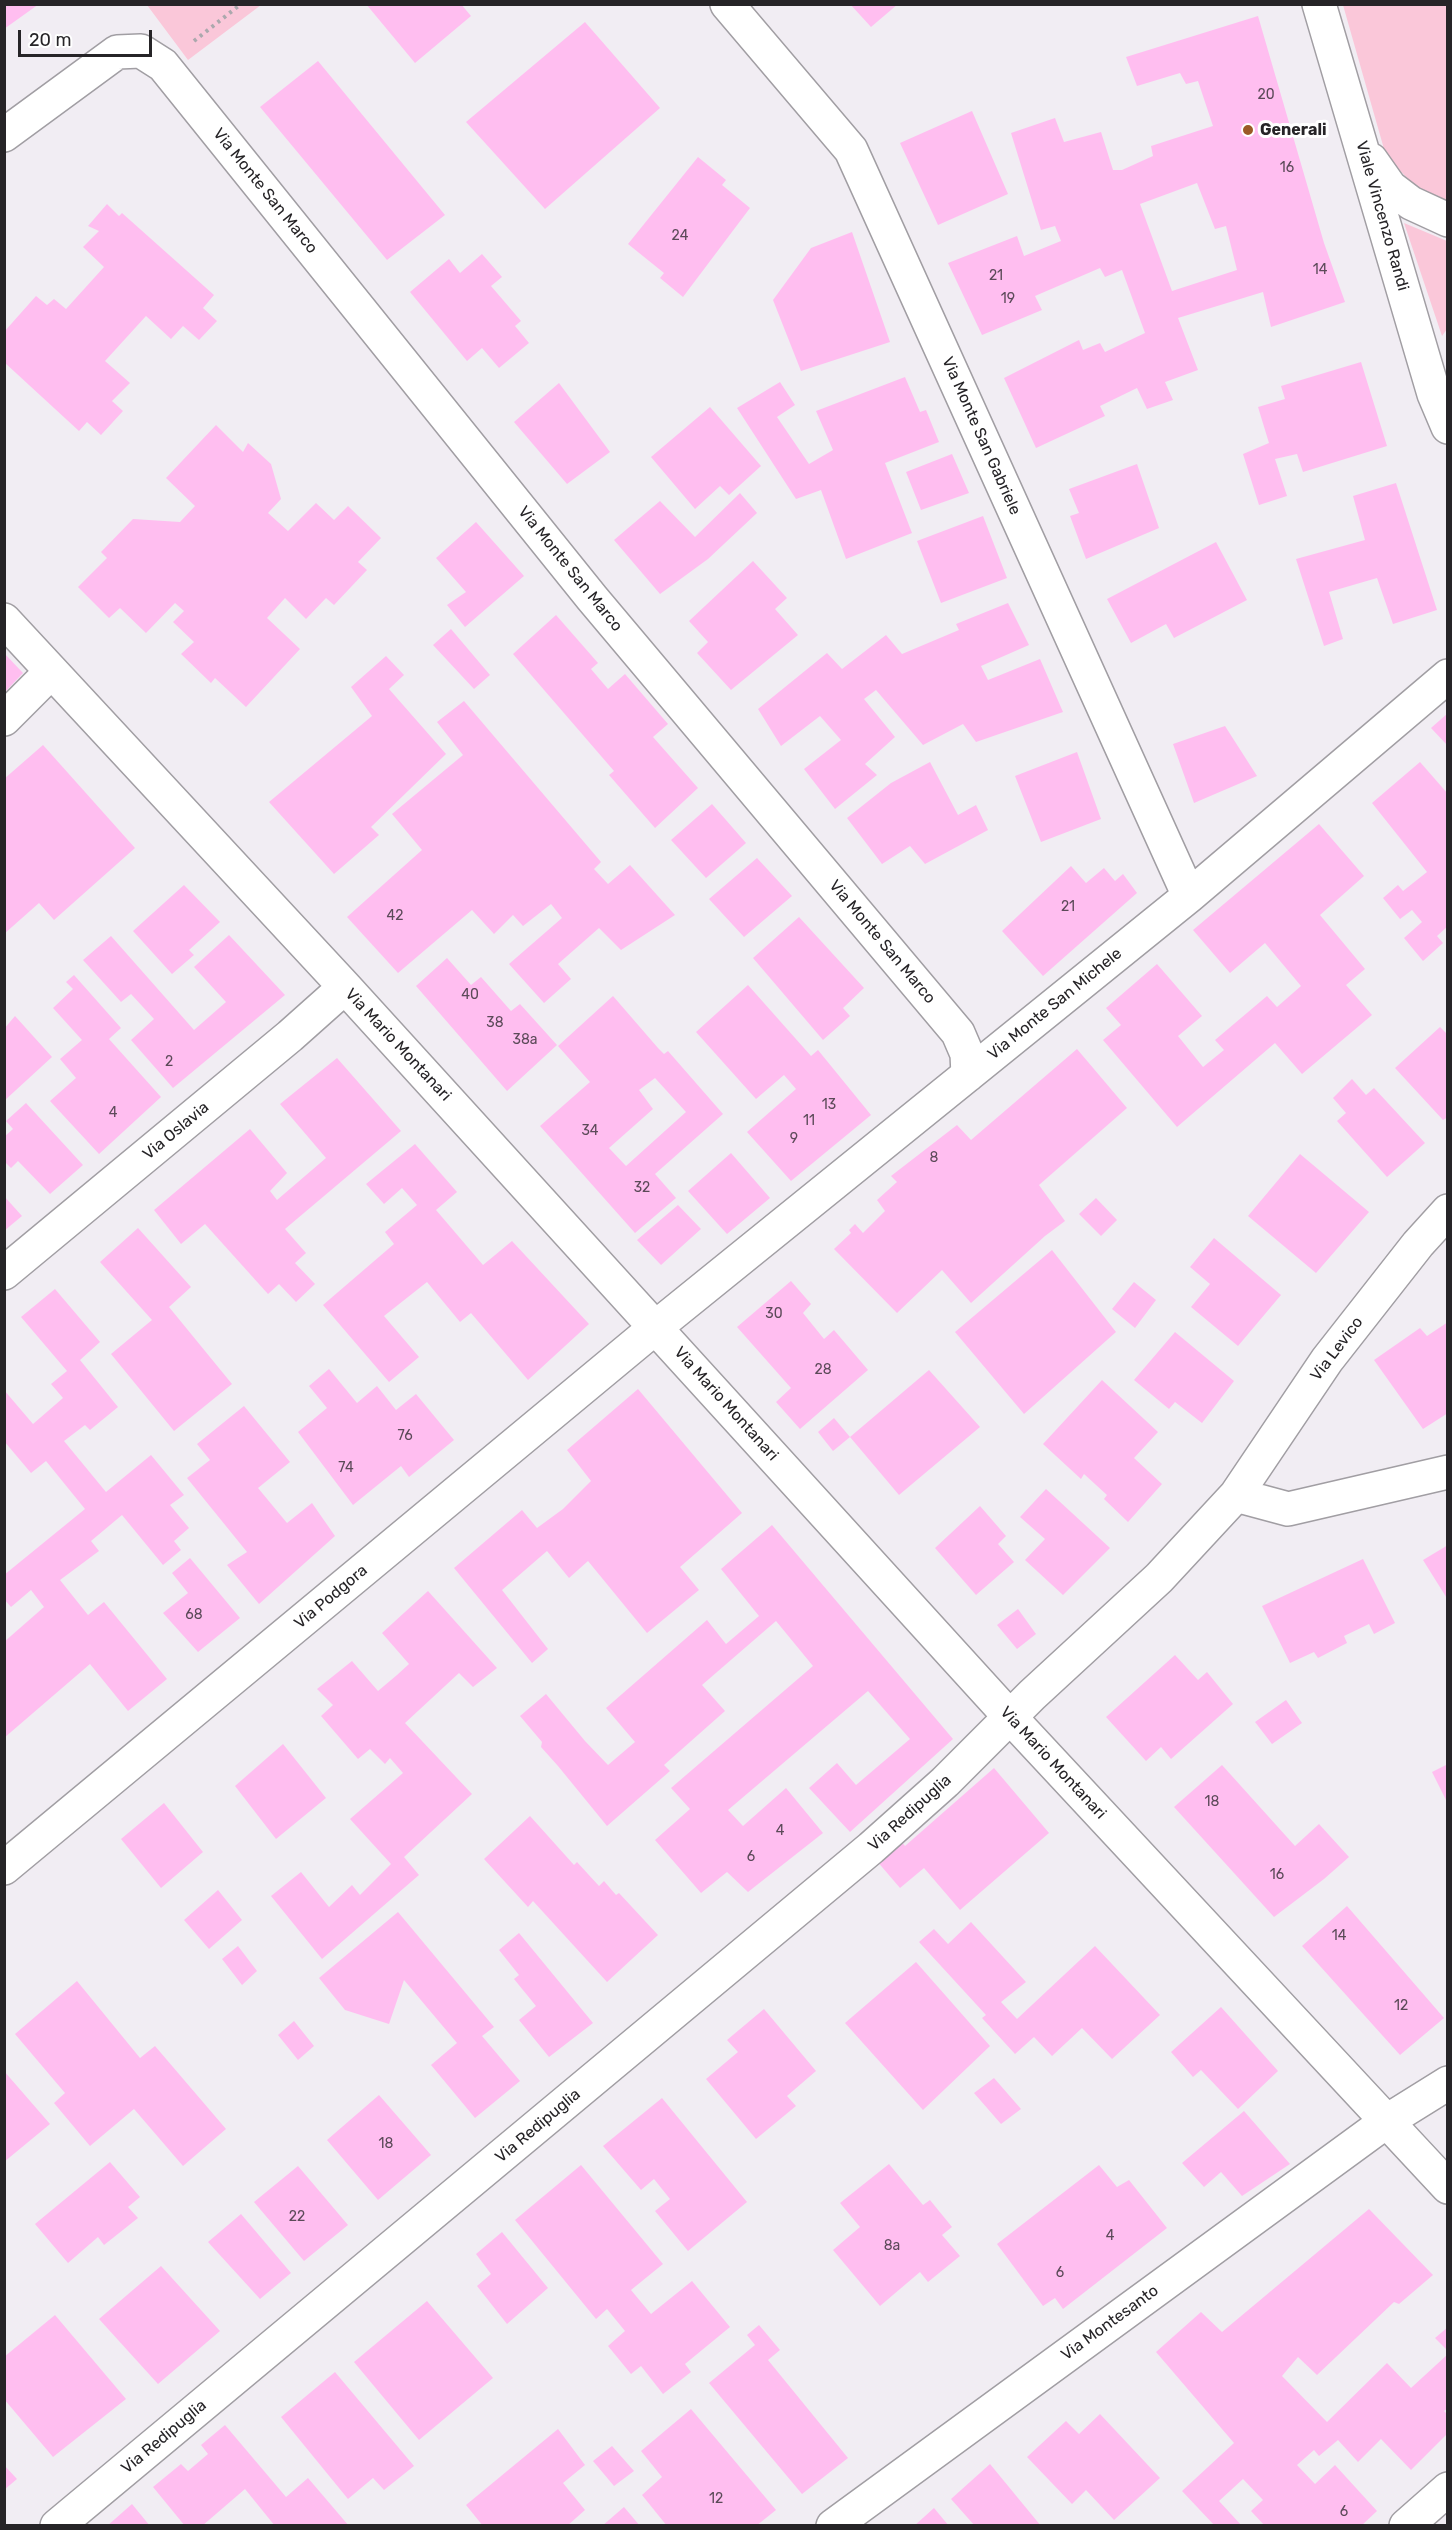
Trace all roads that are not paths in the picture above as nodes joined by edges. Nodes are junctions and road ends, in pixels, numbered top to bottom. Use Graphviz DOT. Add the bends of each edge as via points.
graph roads {
  1 [pos="727,4"];
  2 [pos="1319,4"];
  3 [pos="4,135"];
  4 [pos="1361,146"];
  5 [pos="1448,220"];
  6 [pos="1441,383"];
  7 [pos="1448,427"];
  8 [pos="4,620"];
  9 [pos="51,672"];
  10 [pos="1448,676"];
  11 [pos="4,719"];
  12 [pos="1190,896"];
  13 [pos="345,987"];
  14 [pos="968,1075"];
  15 [pos="1448,1211"];
  16 [pos="4,1273"];
  17 [pos="656,1326"];
  18 [pos="1448,1472"];
  19 [pos="1236,1495"];
  20 [pos="1010,1717"];
  21 [pos="4,1868"];
  22 [pos="1448,2083"];
  23 [pos="1387,2121"];
  24 [pos="1448,2187"];
  25 [pos="1448,2489"];
  26 [pos="57,2526"];
  27 [pos="833,2526"];
  28 [pos="1406,2526"];
  1 -- 12 [label="street, Via Monte San Gabriele" via="851,150"];
  2 -- 4 [label="street, Viale Vincenzo Randi"];
  3 -- 14 [label="street, Via Monte San Marco" via="117,52 141,51 163,65 592,598 958,1033 967,1054"];
  4 -- 5 [label="street" via="1390,187 1411,203"];
  4 -- 6 [label="street, Viale Vincenzo Randi"];
  6 -- 7 [label="street, Viale Vincenzo Randi"];
  8 -- 9 [label="street, Via Mario Montanari"];
  9 -- 11 [label="street"];
  9 -- 13 [label="street, Via Mario Montanari"];
  10 -- 12 [label="street, Via Monte San Michele"];
  12 -- 14 [label="street, Via Monte San Michele"];
  13 -- 16 [label="street, Via Oslavia"];
  13 -- 17 [label="street, Via Mario Montanari"];
  14 -- 17 [label="street, Via Monte San Michele"];
  15 -- 19 [label="street, Via Levico" via="1327,1360"];
  17 -- 20 [label="street, Via Mario Montanari"];
  17 -- 21 [label="street, Via Podgora"];
  18 -- 19 [label="street" via="1288,1509"];
  19 -- 20 [label="street, Via Levico" via="1159,1578"];
  20 -- 23 [label="street, Via Mario Montanari"];
  20 -- 26 [label="street, Via Redipuglia" via="871,1848"];
  22 -- 23 [label="street, Via Montesanto"];
  23 -- 24 [label="street, Via Mario Montanari"];
  23 -- 27 [label="street, Via Montesanto"];
  25 -- 28 [label="street"];
}
